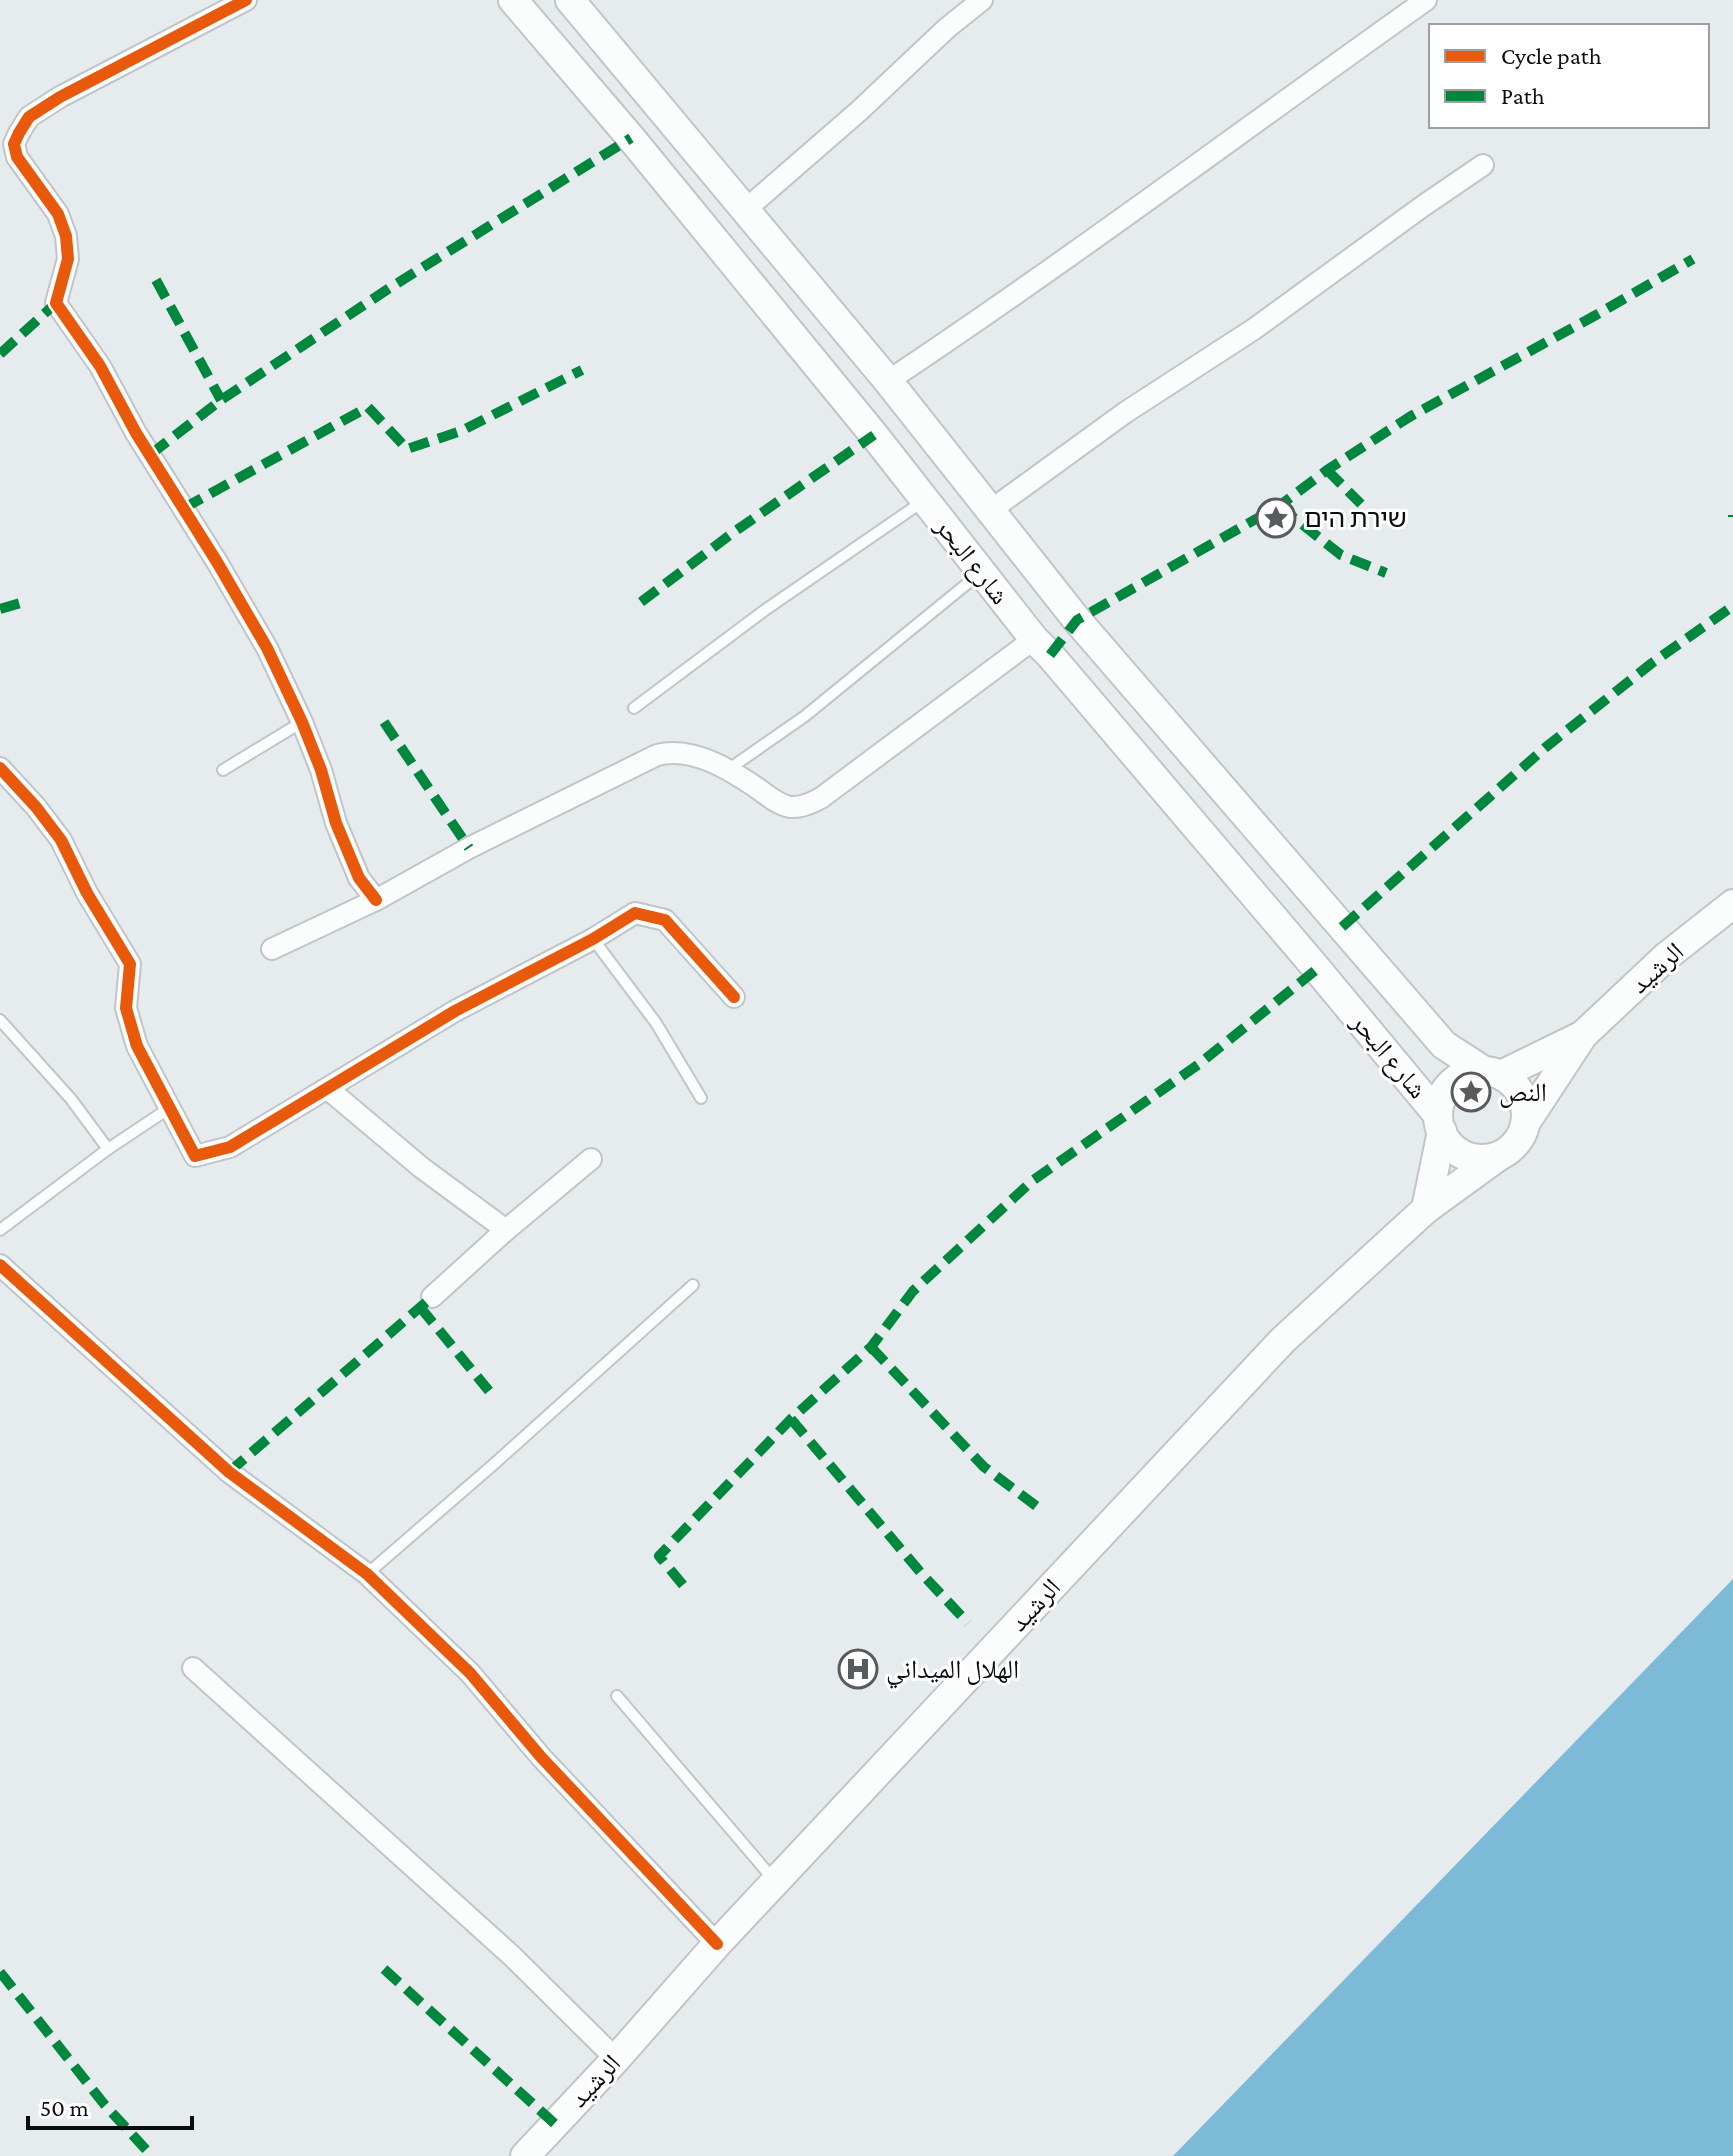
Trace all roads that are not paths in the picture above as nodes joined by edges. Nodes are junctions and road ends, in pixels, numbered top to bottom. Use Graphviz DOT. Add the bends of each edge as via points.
graph roads {
  1 [pos="246,0"];
  2 [pos="513,0"];
  3 [pos="570,0"];
  4 [pos="982,0"];
  5 [pos="1426,0"];
  6 [pos="1483,165"];
  7 [pos="745,210"];
  8 [pos="888,381"];
  9 [pos="924,501"];
  10 [pos="991,510"];
  11 [pos="981,573"];
  12 [pos="1034,639"];
  13 [pos="634,708"];
  14 [pos="302,722"];
  15 [pos="0,768"];
  16 [pos="729,769"];
  17 [pos="223,770"];
  18 [pos="376,900"];
  19 [pos="1733,904"];
  20 [pos="593,939"];
  21 [pos="272,949"];
  22 [pos="734,997"];
  23 [pos="0,1020"];
  24 [pos="1583,1035"];
  25 [pos="1493,1073"];
  26 [pos="328,1089"];
  27 [pos="701,1098"];
  28 [pos="168,1109"];
  29 [pos="1526,1122"];
  30 [pos="1440,1123"];
  31 [pos="108,1149"];
  32 [pos="1499,1156"];
  33 [pos="591,1159"];
  34 [pos="1426,1209"];
  35 [pos="0,1230"];
  36 [pos="506,1230"];
  37 [pos="0,1265"];
  38 [pos="693,1285"];
  39 [pos="432,1297"];
  40 [pos="367,1574"];
  41 [pos="193,1668"];
  42 [pos="617,1696"];
  43 [pos="776,1882"];
  44 [pos="717,1944"];
  45 [pos="616,2059"];
  46 [pos="525,2156"];
  1 -- 14 [label="street" via="60,97 29,117 14,144 66,236 68,259 56,303 100,366 217,562"];
  2 -- 9 [label="main road, شارع البحر"];
  3 -- 7 [label="main road, شارع البحر"];
  4 -- 7 [label="street"];
  5 -- 8 [label="street"];
  6 -- 10 [label="street"];
  7 -- 8 [label="main road, شارع البحر"];
  8 -- 10 [label="main road, شارع البحر"];
  9 -- 11 [label="main road, شارع البحر"];
  9 -- 13 [label="lane"];
  10 -- 25 [label="main road, شارع البحر" via="1077,620 1444,1045"];
  11 -- 12 [label="main road, شارع البحر"];
  11 -- 16 [label="lane" via="805,716"];
  12 -- 16 [label="street" via="808,805 777,802"];
  12 -- 30 [label="main road, شارع البحر" via="1256,897"];
  14 -- 17 [label="lane"];
  14 -- 18 [label="street" via="336,823 359,878"];
  15 -- 28 [label="street" via="61,840 130,964 126,1008 137,1046"];
  16 -- 18 [label="street" via="673,751 657,755"];
  18 -- 21 [label="street"];
  19 -- 24 [label="main road, الرشيد" via="1667,956"];
  20 -- 22 [label="street" via="635,913 665,920"];
  20 -- 26 [label="street" via="455,1011"];
  20 -- 27 [label="lane" via="656,1023"];
  23 -- 31 [label="lane"];
  24 -- 25 [label="main road, الرشيد"];
  24 -- 29 [label="main road, الرشيد"];
  25 -- 29 [label="main road" via="1512,1081 1521,1093"];
  25 -- 30 [label="main road" via="1470,1072 1447,1088 1440,1101"];
  26 -- 28 [label="street" via="230,1147 195,1156"];
  26 -- 36 [label="street"];
  28 -- 31 [label="lane"];
  29 -- 32 [label="main road" via="1512,1148"];
  30 -- 32 [label="main road" via="1458,1151 1485,1159"];
  30 -- 34 [label="main road"];
  31 -- 35 [label="lane"];
  32 -- 34 [label="main road, الرشيد"];
  33 -- 36 [label="street"];
  34 -- 43 [label="main road, الرشيد" via="1283,1340"];
  36 -- 39 [label="street"];
  37 -- 40 [label="street" via="229,1472"];
  38 -- 40 [label="lane"];
  40 -- 44 [label="street" via="470,1673 541,1757"];
  41 -- 45 [label="street" via="512,1956"];
  42 -- 43 [label="lane"];
  43 -- 44 [label="main road, الرشيد"];
  44 -- 45 [label="main road, الرشيد"];
  45 -- 46 [label="main road, الرشيد"];
}
